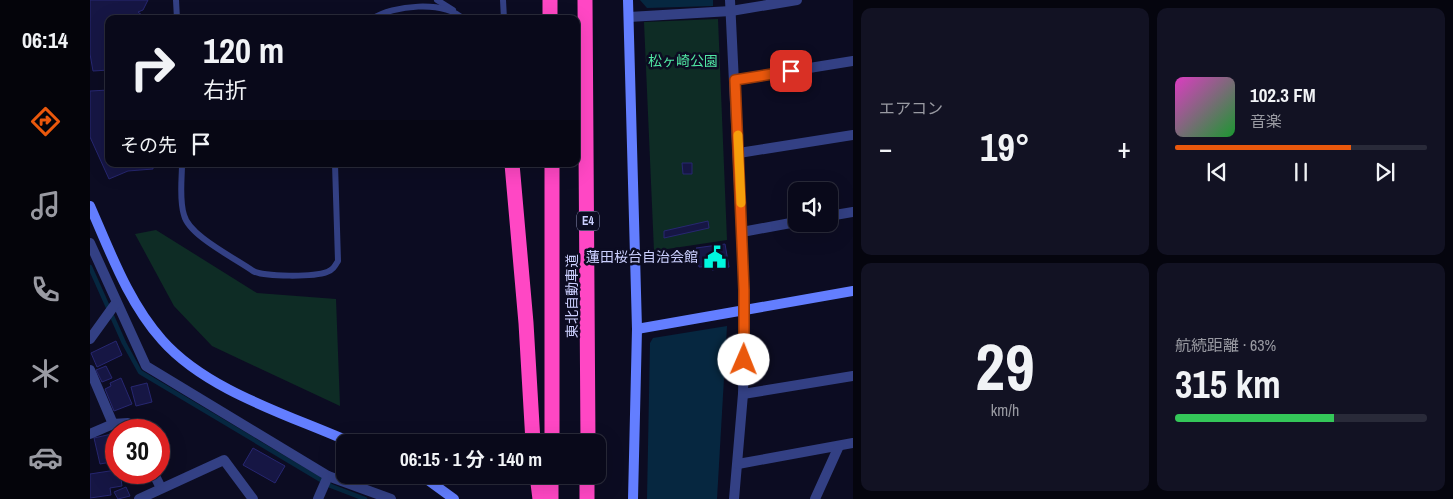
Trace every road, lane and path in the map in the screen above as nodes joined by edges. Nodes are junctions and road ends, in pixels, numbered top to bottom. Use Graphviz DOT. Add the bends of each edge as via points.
graph roads {
  1 [pos="176,0"];
  2 [pos="437,0"];
  3 [pos="503,0"];
  4 [pos="550,0"];
  5 [pos="585,0"];
  6 [pos="628,0"];
  7 [pos="730,0"];
  8 [pos="797,0"];
  9 [pos="731,11"];
  10 [pos="177,15"];
  11 [pos="378,15"];
  12 [pos="457,15"];
  13 [pos="459,15"];
  14 [pos="504,15"];
  15 [pos="550,15"];
  16 [pos="630,17"];
  17 [pos="853,62"];
  18 [pos="735,80"];
  19 [pos="853,135"];
  20 [pos="739,152"];
  21 [pos="182,167"];
  22 [pos="335,167"];
  23 [pos="512,167"];
  24 [pos="552,167"];
  25 [pos="90,206"];
  26 [pos="853,212"];
  27 [pos="838,214"];
  28 [pos="788,223"];
  29 [pos="742,232"];
  30 [pos="90,242"];
  31 [pos="853,291"];
  32 [pos="116,303"];
  33 [pos="745,310"];
  34 [pos="636,328"];
  35 [pos="90,339"];
  36 [pos="90,370"];
  37 [pos="853,376"];
  38 [pos="742,394"];
  39 [pos="111,419"];
  40 [pos="105,427"];
  41 [pos="90,434"];
  42 [pos="533,434"];
  43 [pos="552,434"];
  44 [pos="588,434"];
  45 [pos="336,436"];
  46 [pos="853,443"];
  47 [pos="839,446"];
  48 [pos="738,464"];
  49 [pos="328,476"];
  50 [pos="159,484"];
  51 [pos="433,484"];
  52 [pos="538,484"];
  53 [pos="551,484"];
  54 [pos="587,484"];
  55 [pos="161,488"];
  56 [pos="139,499"];
  57 [pos="252,499"];
  58 [pos="318,499"];
  59 [pos="391,499"];
  60 [pos="454,499"];
  61 [pos="540,499"];
  62 [pos="551,499"];
  63 [pos="587,499"];
  64 [pos="632,499"];
  65 [pos="734,499"];
  66 [pos="815,499"];
  1 -- 10 [label="lane"];
  2 -- 13 [label="lane"];
  3 -- 14 [label="lane"];
  4 -- 15 [label="highway"];
  5 -- 44 [label="highway, 東北自動車道 / E4"];
  6 -- 16 [label="street"];
  7 -- 9 [label="street"];
  8 -- 9 [label="street"];
  9 -- 16 [label="street"];
  9 -- 18 [label="street"];
  11 -- 12 [label="lane" via="403,7 428,6"];
  16 -- 34 [label="street"];
  17 -- 18 [label="street"];
  18 -- 20 [label="street"];
  19 -- 20 [label="street"];
  20 -- 29 [label="street"];
  21 -- 22 [label="lane" via="183,214 188,223 205,239 253,271 260,275 278,276 327,272 338,261"];
  23 -- 42 [label="highway"];
  24 -- 43 [label="highway, 東北自動車道"];
  25 -- 45 [label="street" via="144,316 181,359 224,387"];
  26 -- 27 [label="street"];
  28 -- 29 [label="street"];
  29 -- 33 [label="street"];
  30 -- 32 [label="street"];
  31 -- 33 [label="street"];
  32 -- 35 [label="street"];
  32 -- 49 [label="street" via="146,366"];
  33 -- 34 [label="street"];
  33 -- 38 [label="street"];
  34 -- 64 [label="street"];
  36 -- 39 [label="street"];
  37 -- 38 [label="street"];
  38 -- 48 [label="street"];
  40 -- 41 [label="street"];
  46 -- 47 [label="street"];
  47 -- 48 [label="street"];
  47 -- 66 [label="street"];
  48 -- 65 [label="street"];
  49 -- 58 [label="street"];
  49 -- 59 [label="street"];
  50 -- 55 [label="street"];
  51 -- 60 [label="street"];
  52 -- 61 [label="highway"];
  53 -- 62 [label="highway"];
  54 -- 63 [label="highway"];
  55 -- 56 [label="street"];
  55 -- 57 [label="street" via="224,460"];
}
